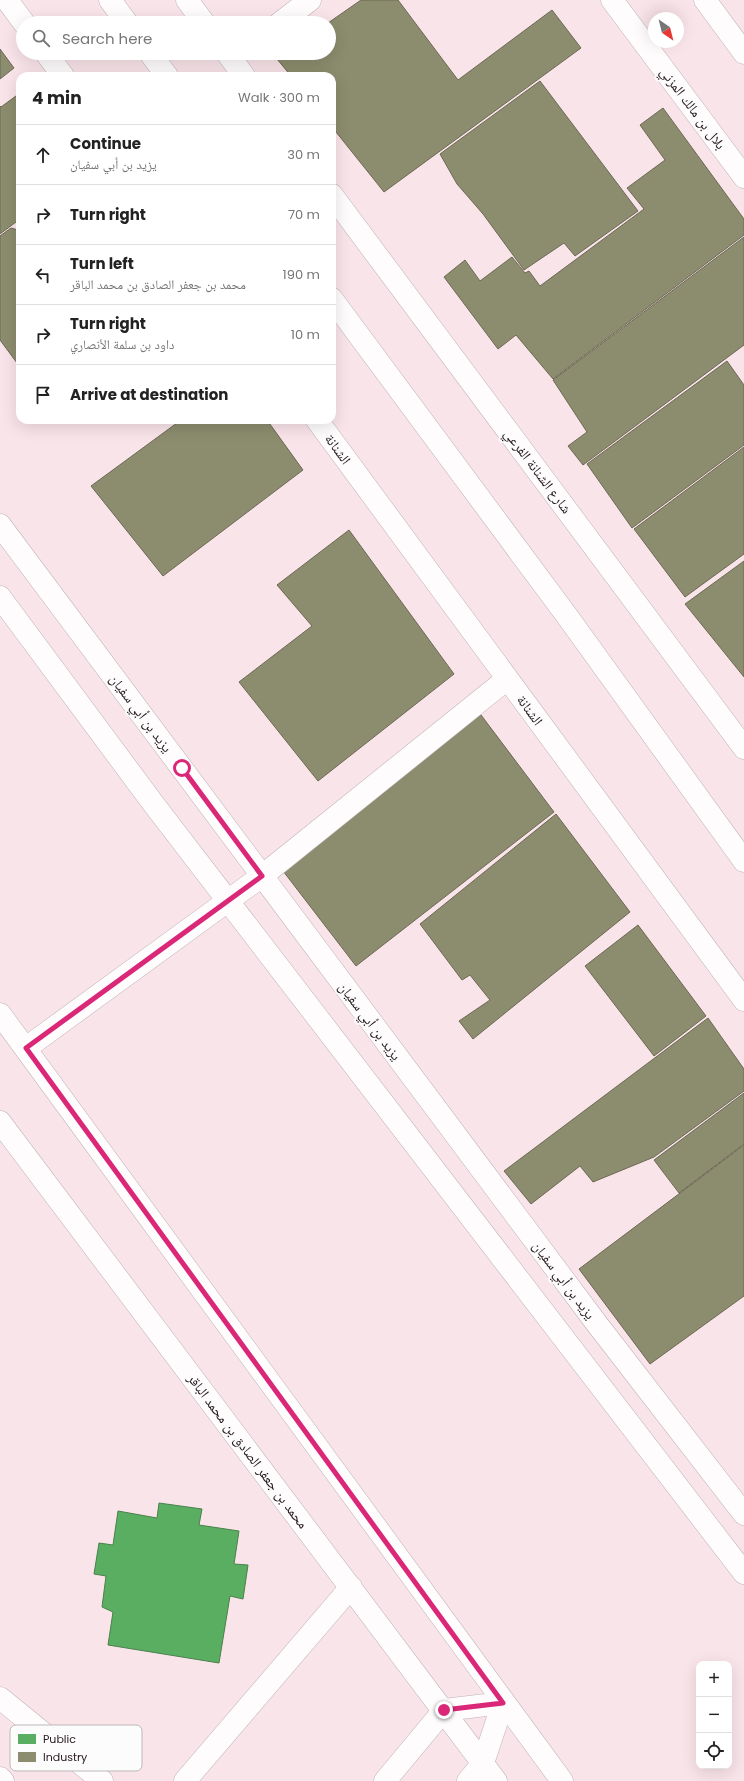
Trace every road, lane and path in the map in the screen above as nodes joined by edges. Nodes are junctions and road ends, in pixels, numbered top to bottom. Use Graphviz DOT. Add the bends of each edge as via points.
graph roads {
  1 [pos="7,0"];
  2 [pos="110,0"];
  3 [pos="310,0"];
  4 [pos="612,0"];
  5 [pos="705,0"];
  6 [pos="19,16"];
  7 [pos="122,16"];
  8 [pos="289,16"];
  9 [pos="744,52"];
  10 [pos="51,60"];
  11 [pos="155,60"];
  12 [pos="60,72"];
  13 [pos="164,72"];
  14 [pos="744,177"];
  15 [pos="336,200"];
  16 [pos="336,304"];
  17 [pos="320,424"];
  18 [pos="0,524"];
  19 [pos="0,597"];
  20 [pos="507,679"];
  21 [pos="744,748"];
  22 [pos="744,861"];
  23 [pos="262,876"];
  24 [pos="228,901"];
  25 [pos="744,1000"];
  26 [pos="0,1014"];
  27 [pos="26,1048"];
  28 [pos="0,1122"];
  29 [pos="744,1514"];
  30 [pos="744,1573"];
  31 [pos="350,1587"];
  32 [pos="0,1698"];
  33 [pos="503,1703"];
  34 [pos="444,1710"];
  35 [pos="33,1725"];
  36 [pos="483,1763"];
  37 [pos="90,1771"];
  38 [pos="0,1778"];
  39 [pos="3,1781"];
  40 [pos="102,1781"];
  41 [pos="185,1781"];
  42 [pos="386,1781"];
  43 [pos="468,1781"];
  44 [pos="496,1781"];
  45 [pos="562,1781"];
  1 -- 6 [label="street"];
  2 -- 7 [label="street"];
  3 -- 8 [label="street"];
  4 -- 14 [label="street, بلال بن مالك المزني"];
  5 -- 9 [label="street"];
  10 -- 12 [label="street"];
  11 -- 13 [label="street"];
  15 -- 21 [label="street, شارع الشنانة الفرعي"];
  16 -- 22 [label="street" via="572,622"];
  17 -- 20 [label="street, الشنانة"];
  18 -- 23 [label="street, يزيد بن أبي سفيان"];
  19 -- 24 [label="street"];
  20 -- 23 [label="street"];
  20 -- 25 [label="street, الشنانة"];
  23 -- 24 [label="street"];
  23 -- 29 [label="street, يزيد بن أبي سفيان" via="597,1324"];
  24 -- 27 [label="street"];
  24 -- 30 [label="street"];
  26 -- 27 [label="street"];
  27 -- 33 [label="street"];
  28 -- 31 [label="street, محمد بن جعفر الصادق بن محمد الباقر"];
  31 -- 34 [label="street, محمد بن جعفر الصادق بن محمد الباقر"];
  31 -- 41 [label="street"];
  32 -- 35 [label="street"];
  33 -- 34 [label="street"];
  33 -- 36 [label="street"];
  33 -- 45 [label="street"];
  34 -- 36 [label="street, محمد بن جعفر الصادق بن محمد الباقر"];
  34 -- 42 [label="street"];
  36 -- 43 [label="street"];
  36 -- 44 [label="street, محمد بن جعفر الصادق بن محمد الباقر"];
  37 -- 40 [label="street"];
  38 -- 39 [label="street"];
}
